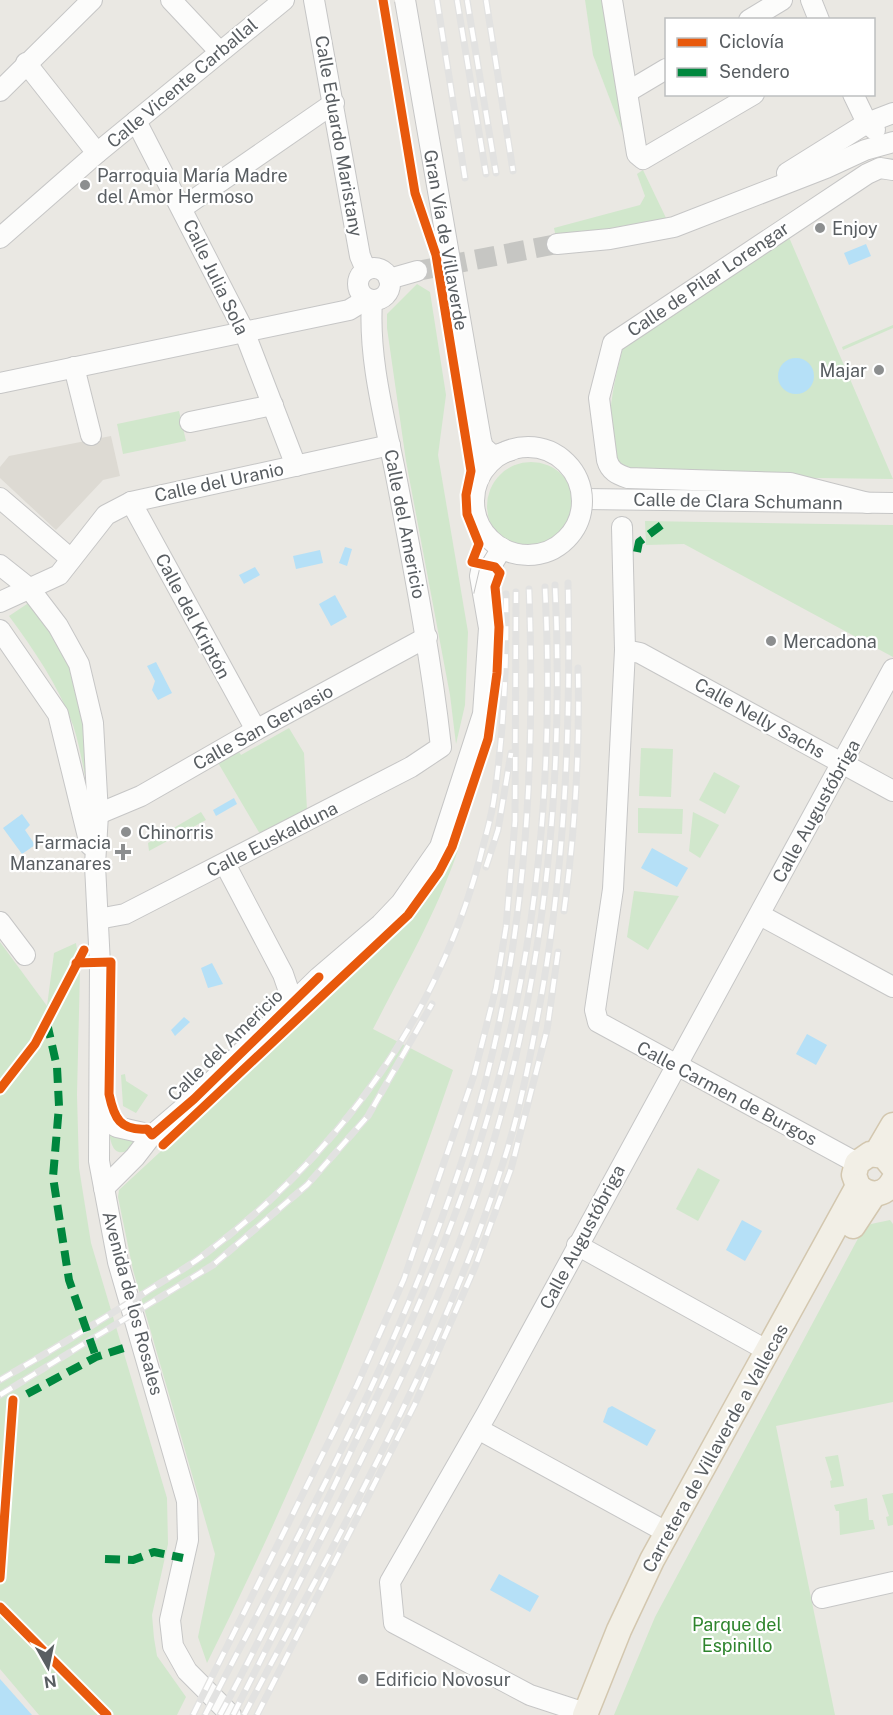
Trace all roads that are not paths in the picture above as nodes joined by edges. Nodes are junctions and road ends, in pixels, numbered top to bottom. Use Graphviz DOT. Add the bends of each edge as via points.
graph roads {
  1 [pos="92,0"];
  2 [pos="171,0"];
  3 [pos="284,0"];
  4 [pos="314,0"];
  5 [pos="396,0"];
  6 [pos="405,0"];
  7 [pos="612,0"];
  8 [pos="782,0"];
  9 [pos="811,0"];
  10 [pos="752,18"];
  11 [pos="818,18"];
  12 [pos="219,51"];
  13 [pos="26,63"];
  14 [pos="665,70"];
  15 [pos="0,90"];
  16 [pos="629,91"];
  17 [pos="751,96"];
  18 [pos="855,96"];
  19 [pos="334,103"];
  20 [pos="881,118"];
  21 [pos="136,121"];
  22 [pos="892,145"];
  23 [pos="97,153"];
  24 [pos="893,170"];
  25 [pos="759,194"];
  26 [pos="182,208"];
  27 [pos="0,237"];
  28 [pos="557,244"];
  29 [pos="366,270"];
  30 [pos="417,271"];
  31 [pos="389,279"];
  32 [pos="370,300"];
  33 [pos="244,331"];
  34 [pos="74,367"];
  35 [pos="0,383"];
  36 [pos="273,405"];
  37 [pos="190,422"];
  38 [pos="91,435"];
  39 [pos="390,445"];
  40 [pos="512,450"];
  41 [pos="296,466"];
  42 [pos="479,479"];
  43 [pos="0,498"];
  44 [pos="583,499"];
  45 [pos="130,502"];
  46 [pos="868,503"];
  47 [pos="893,503"];
  48 [pos="622,527"];
  49 [pos="495,543"];
  50 [pos="71,559"];
  51 [pos="0,565"];
  52 [pos="29,588"];
  53 [pos="0,602"];
  54 [pos="0,630"];
  55 [pos="427,637"];
  56 [pos="625,650"];
  57 [pos="893,669"];
  58 [pos="256,730"];
  59 [pos="441,747"];
  60 [pos="841,763"];
  61 [pos="893,791"];
  62 [pos="98,814"];
  63 [pos="225,864"];
  64 [pos="95,865"];
  65 [pos="760,915"];
  66 [pos="98,919"];
  67 [pos="0,922"];
  68 [pos="25,955"];
  69 [pos="893,987"];
  70 [pos="293,1003"];
  71 [pos="676,1065"];
  72 [pos="101,1123"];
  73 [pos="893,1125"];
  74 [pos="152,1135"];
  75 [pos="135,1157"];
  76 [pos="882,1173"];
  77 [pos="104,1188"];
  78 [pos="577,1245"];
  79 [pos="768,1351"];
  80 [pos="478,1429"];
  81 [pos="668,1533"];
  82 [pos="893,1582"];
  83 [pos="822,1598"];
  84 [pos="590,1714"];
  85 [pos="231,1715"];
  1 -- 13 [label="street"];
  2 -- 12 [label="street"];
  3 -- 12 [label="street, Calle Vicente Carballal"];
  4 -- 19 [label="street, Calle Eduardo Maristany"];
  5 -- 42 [label="street, Gran Vía de Villaverde, bridge"];
  6 -- 40 [label="street, Gran Vía de Villaverde, bridge" via="481,440 493,456"];
  7 -- 16 [label="street"];
  8 -- 10 [label="street"];
  9 -- 11 [label="street"];
  12 -- 21 [label="street, Calle Vicente Carballal"];
  13 -- 15 [label="street"];
  13 -- 23 [label="street"];
  14 -- 16 [label="street"];
  16 -- 17 [label="street" via="637,154 643,159"];
  18 -- 20 [label="street"];
  19 -- 26 [label="street"];
  19 -- 29 [label="street, Calle Eduardo Maristany" via="360,256"];
  20 -- 22 [label="street"];
  20 -- 25 [label="street" via="770,183"];
  21 -- 23 [label="street, Calle Vicente Carballal"];
  21 -- 26 [label="street, Calle Julia Sola"];
  22 -- 25 [label="street"];
  23 -- 27 [label="street, Calle Vicente Carballal"];
  24 -- 46 [label="street, Calle de Pilar Lorengar" via="880,168 867,174 613,343 599,398 609,468 618,474 790,483"];
  25 -- 28 [label="street" via="672,228"];
  26 -- 33 [label="street, Calle Julia Sola"];
  29 -- 31 [label="street" via="384,271"];
  29 -- 32 [label="street" via="358,285 360,293"];
  30 -- 31 [label="street"];
  31 -- 32 [label="street" via="390,289 383,298"];
  32 -- 33 [label="street" via="349,310"];
  32 -- 39 [label="street, Calle del Americio" via="372,337"];
  33 -- 34 [label="street"];
  33 -- 36 [label="street, Calle Julia Sola"];
  34 -- 35 [label="street"];
  34 -- 38 [label="street"];
  36 -- 37 [label="street"];
  36 -- 41 [label="street, Calle Julia Sola"];
  39 -- 41 [label="street, Calle del Uranio"];
  39 -- 55 [label="street, Calle del Americio"];
  40 -- 42 [label="street, bridge" via="492,461"];
  40 -- 44 [label="street, bridge" via="528,447 560,457 572,468"];
  41 -- 45 [label="street, Calle del Uranio"];
  42 -- 49 [label="street, bridge" via="475,512"];
  43 -- 50 [label="street"];
  44 -- 46 [label="street, Calle de Clara Schumann"];
  44 -- 49 [label="street, bridge" via="578,523 554,549 518,555"];
  45 -- 50 [label="street, Calle del Uranio" via="106,515"];
  45 -- 58 [label="street, Calle del Kriptón"];
  46 -- 47 [label="street, Calle de Clara Schumann"];
  48 -- 56 [label="street"];
  49 -- 70 [label="street, Calle del Americio, bridge" via="481,564 489,628 483,714 440,847 430,865 381,924"];
  50 -- 52 [label="street, Calle del Uranio" via="59,575"];
  51 -- 52 [label="street, Avenida de los Rosales"];
  52 -- 53 [label="street, Calle del Uranio"];
  52 -- 62 [label="street, Avenida de los Rosales" via="58,626 79,664 93,723"];
  54 -- 64 [label="street, Avenida de los Rosales" via="58,714"];
  55 -- 58 [label="street, Calle San Gervasio"];
  55 -- 59 [label="street, Calle del Americio"];
  56 -- 60 [label="street, Calle Nelly Sachs" via="640,653"];
  56 -- 71 [label="street, Calle Carmen de Burgos" via="613,889 595,1010 598,1022"];
  57 -- 60 [label="street, Calle Augustóbriga"];
  58 -- 62 [label="street, Calle San Gervasio" via="141,796"];
  59 -- 63 [label="street, Calle Euskalduna" via="411,767"];
  60 -- 61 [label="street, Calle Nelly Sachs"];
  60 -- 65 [label="street, Calle Augustóbriga"];
  62 -- 64 [label="street, Avenida de los Rosales"];
  63 -- 66 [label="street, Calle Euskalduna" via="125,914"];
  63 -- 70 [label="street" via="283,974"];
  64 -- 66 [label="street, Avenida de los Rosales"];
  65 -- 69 [label="street"];
  65 -- 71 [label="street, Calle Augustóbriga"];
  66 -- 72 [label="street, Avenida de los Rosales"];
  67 -- 68 [label="street"];
  70 -- 74 [label="street, Calle del Americio"];
  71 -- 76 [label="street, Calle Carmen de Burgos"];
  71 -- 78 [label="street, Calle Augustóbriga"];
  72 -- 74 [label="street"];
  72 -- 75 [label="street" via="105,1151"];
  72 -- 77 [label="street, Avenida de los Rosales" via="99,1161"];
  73 -- 76 [label="main road, Carretera de Villaverde a Vallecas"];
  74 -- 75 [label="street, Calle del Americio"];
  75 -- 77 [label="street, Calle del Americio"];
  76 -- 79 [label="main road, Carretera de Villaverde a Vallecas"];
  76 -- 84 [label="main road, Carretera de Villaverde a Vallecas"];
  77 -- 85 [label="street, Avenida de los Rosales" via="118,1262 187,1501 188,1540 170,1620 173,1646 187,1671"];
  78 -- 79 [label="street"];
  78 -- 80 [label="street, Calle Augustóbriga"];
  79 -- 81 [label="main road, Carretera de Villaverde a Vallecas"];
  80 -- 81 [label="street"];
  80 -- 84 [label="street, Calle Augustóbriga" via="390,1582 394,1623 531,1695"];
  81 -- 84 [label="main road, Carretera de Villaverde a Vallecas" via="619,1630"];
  82 -- 83 [label="street"];
}
